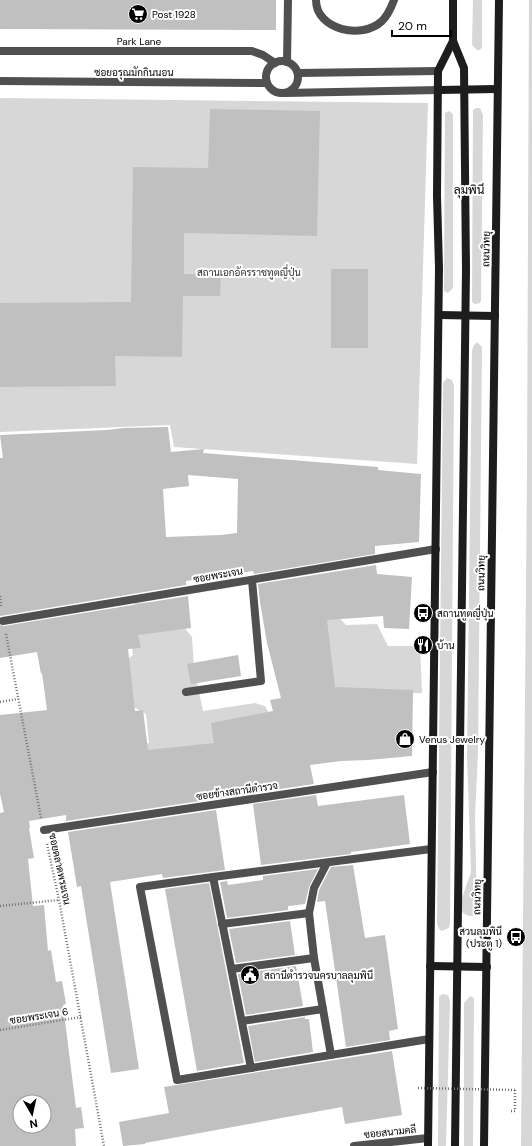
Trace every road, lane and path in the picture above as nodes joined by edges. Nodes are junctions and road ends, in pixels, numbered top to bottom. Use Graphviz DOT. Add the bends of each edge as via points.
graph roads {
  1 [pos="288,0"];
  2 [pos="316,0"];
  3 [pos="394,0"];
  4 [pos="453,0"];
  5 [pos="499,0"];
  6 [pos="453,41"];
  7 [pos="0,51"];
  8 [pos="287,62"];
  9 [pos="275,63"];
  10 [pos="438,71"];
  11 [pos="298,73"];
  12 [pos="0,81"];
  13 [pos="267,83"];
  14 [pos="439,90"];
  15 [pos="464,90"];
  16 [pos="497,90"];
  17 [pos="285,93"];
  18 [pos="439,315"];
  19 [pos="465,316"];
  20 [pos="495,316"];
  21 [pos="436,549"];
  22 [pos="252,580"];
  23 [pos="0,596"];
  24 [pos="3,622"];
  25 [pos="186,692"];
  26 [pos="18,699"];
  27 [pos="0,702"];
  28 [pos="433,772"];
  29 [pos="44,830"];
  30 [pos="431,849"];
  31 [pos="327,863"];
  32 [pos="213,877"];
  33 [pos="59,900"];
  34 [pos="0,906"];
  35 [pos="309,913"];
  36 [pos="222,924"];
  37 [pos="314,958"];
  38 [pos="430,966"];
  39 [pos="457,966"];
  40 [pos="487,967"];
  41 [pos="232,969"];
  42 [pos="323,1009"];
  43 [pos="81,1017"];
  44 [pos="242,1021"];
  45 [pos="0,1030"];
  46 [pos="429,1039"];
  47 [pos="331,1055"];
  48 [pos="251,1068"];
  49 [pos="418,1088"];
  50 [pos="510,1111"];
  51 [pos="428,1142"];
  52 [pos="104,1146"];
  53 [pos="354,1146"];
  54 [pos="455,1146"];
  55 [pos="484,1146"];
  1 -- 8 [label="street"];
  2 -- 3 [label="street" via="322,16 331,25 357,32 381,22 390,12"];
  4 -- 6 [label="main road, ถนนวิทยุ"];
  5 -- 16 [label="main road, ถนนวิทยุ"];
  6 -- 10 [label="main road, ถนนวิทยุ"];
  6 -- 15 [label="main road, ถนนวิทยุ" via="464,68"];
  7 -- 9 [label="street, Park Lane" via="252,50"];
  8 -- 9 [label="street"];
  8 -- 11 [label="street" via="292,64"];
  9 -- 13 [label="street" via="267,73"];
  10 -- 11 [label="street"];
  10 -- 14 [label="main road, ถนนวิทยุ"];
  11 -- 17 [label="street" via="297,84"];
  12 -- 13 [label="street, ซอยอรุณมักกินนอน"];
  13 -- 17 [label="street" via="274,91"];
  14 -- 15 [label="main road"];
  14 -- 17 [label="street"];
  14 -- 18 [label="main road, ถนนวิทยุ"];
  15 -- 16 [label="main road"];
  15 -- 19 [label="main road, ถนนวิทยุ"];
  16 -- 20 [label="main road, ถนนวิทยุ"];
  18 -- 19 [label="main road"];
  18 -- 21 [label="main road, ถนนวิทยุ"];
  19 -- 20 [label="main road"];
  19 -- 39 [label="main road, ถนนวิทยุ"];
  20 -- 40 [label="main road, ถนนวิทยุ"];
  21 -- 22 [label="street, ซอยพระเจน"];
  21 -- 28 [label="main road, ถนนวิทยุ"];
  22 -- 24 [label="street, ซอยพระเจน"];
  22 -- 25 [label="street" via="261,681"];
  23 -- 24 [label="path, ซอยตลาดพระเจน"];
  24 -- 26 [label="path, ซอยตลาดพระเจน"];
  26 -- 27 [label="path"];
  26 -- 29 [label="path, ซอยตลาดพระเจน"];
  28 -- 29 [label="street, ซอยข้างสถานีตำรวจ"];
  28 -- 30 [label="main road, ถนนวิทยุ"];
  29 -- 33 [label="path, ซอยตลาดพระเจน"];
  30 -- 31 [label="street"];
  30 -- 38 [label="main road, ถนนวิทยุ"];
  31 -- 32 [label="street"];
  31 -- 35 [label="street" via="314,888"];
  32 -- 36 [label="street"];
  32 -- 48 [label="street" via="140,887 178,1080"];
  33 -- 34 [label="path"];
  33 -- 43 [label="path, ซอยตลาดพระเจน"];
  35 -- 36 [label="street"];
  35 -- 37 [label="street"];
  36 -- 41 [label="street"];
  37 -- 41 [label="street"];
  37 -- 42 [label="street"];
  38 -- 39 [label="main road"];
  38 -- 46 [label="main road, ถนนวิทยุ"];
  39 -- 40 [label="main road"];
  39 -- 54 [label="main road, ถนนวิทยุ"];
  40 -- 55 [label="main road, ถนนวิทยุ"];
  41 -- 44 [label="street"];
  42 -- 44 [label="street"];
  42 -- 47 [label="street"];
  43 -- 45 [label="path, ซอยพระเจน 6"];
  43 -- 52 [label="path, ซอยตลาดพระเจน"];
  44 -- 48 [label="street"];
  46 -- 47 [label="street"];
  46 -- 51 [label="main road, ถนนวิทยุ"];
  47 -- 48 [label="street"];
  49 -- 50 [label="path, bridge" via="515,1090 515,1111"];
  51 -- 53 [label="street, ซอยสนามคลี"];
}
